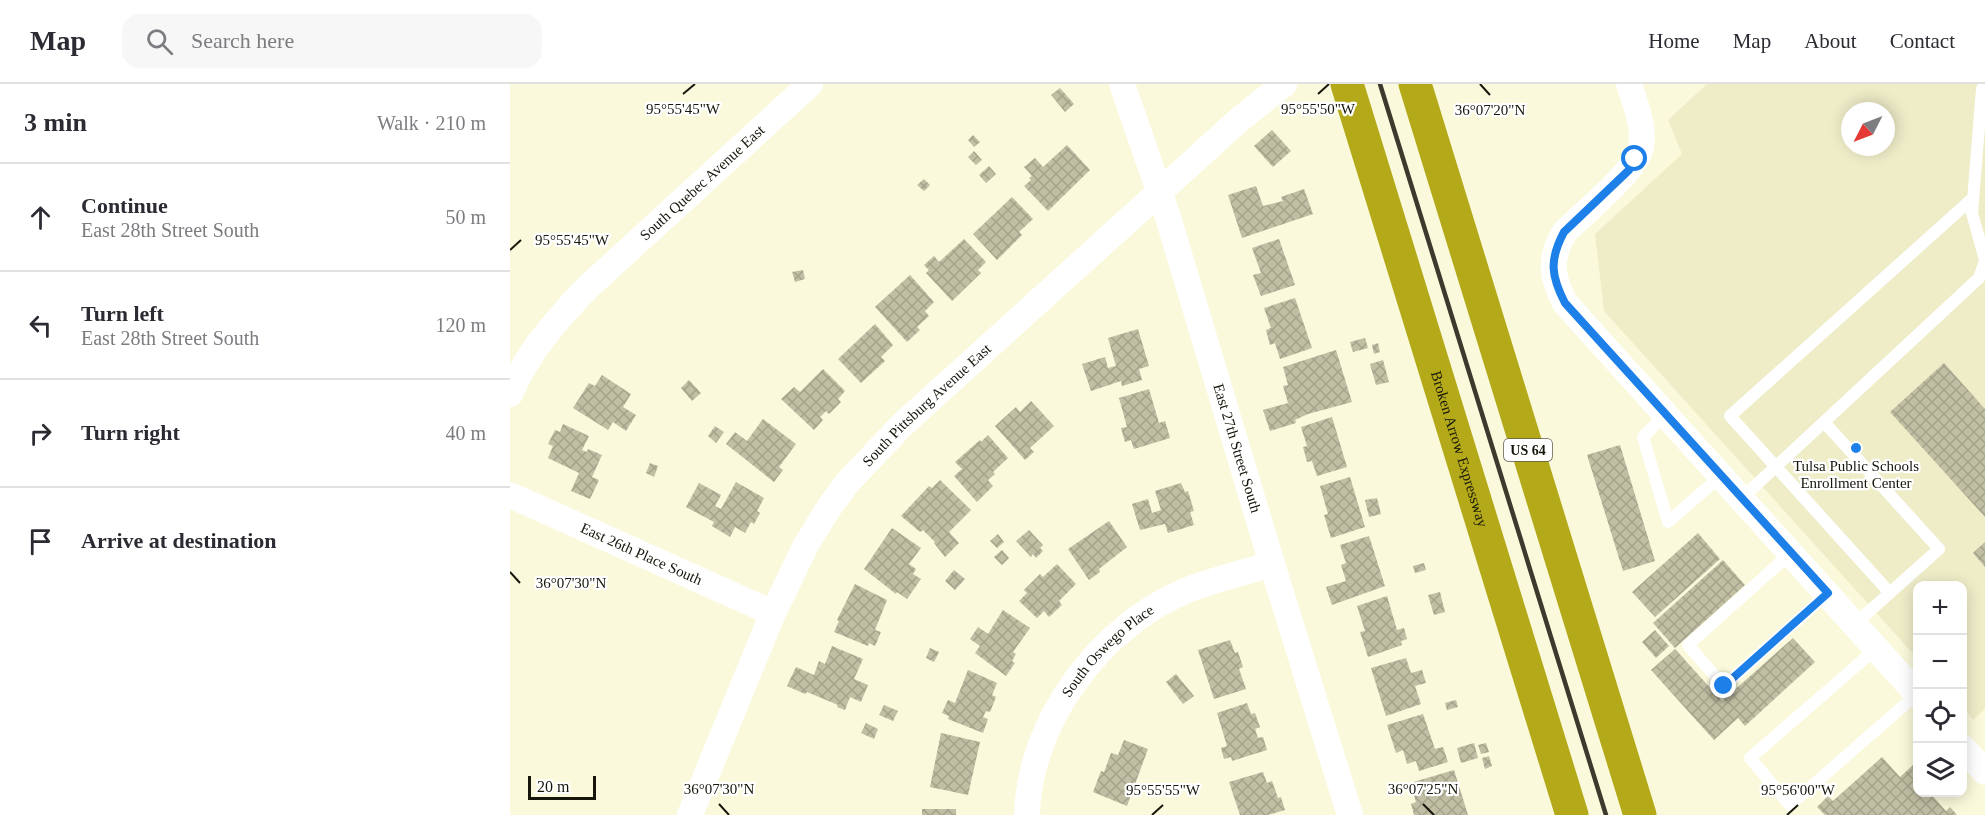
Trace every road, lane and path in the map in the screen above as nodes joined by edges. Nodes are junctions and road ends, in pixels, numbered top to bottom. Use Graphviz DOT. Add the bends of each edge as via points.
graph roads {
  1 [pos="810,84"];
  2 [pos="1122,84"];
  3 [pos="1284,84"];
  4 [pos="1415,84"];
  5 [pos="1629,84"];
  6 [pos="1984,84"];
  7 [pos="1349,90"];
  8 [pos="1160,192"];
  9 [pos="1973,198"];
  10 [pos="1985,260"];
  11 [pos="510,394"];
  12 [pos="1666,414"];
  13 [pos="1824,422"];
  14 [pos="1775,467"];
  15 [pos="1722,476"];
  16 [pos="510,495"];
  17 [pos="1742,498"];
  18 [pos="1791,553"];
  19 [pos="1272,564"];
  20 [pos="1828,593"];
  21 [pos="1890,593"];
  22 [pos="773,613"];
  23 [pos="1856,624"];
  24 [pos="1877,648"];
  25 [pos="1913,689"];
  26 [pos="1913,697"];
  27 [pos="690,815"];
  28 [pos="1027,815"];
  29 [pos="1350,815"];
  30 [pos="1572,815"];
  31 [pos="1640,815"];
  1 -- 11 [label="street, South Quebec Avenue East" via="587,288 533,352"];
  2 -- 8 [label="street, East 27th Street South"];
  3 -- 8 [label="street, South Pittsburg Avenue East"];
  4 -- 31 [label="highway, US 64"];
  5 -- 12 [label="street" via="1638,111 1641,148 1629,170 1564,232 1557,246 1553,275 1565,303"];
  6 -- 9 [label="lane"];
  7 -- 30 [label="highway, Broken Arrow Expressway"];
  8 -- 19 [label="street, East 27th Street South"];
  8 -- 22 [label="street, South Pittsburg Avenue East" via="902,425 848,482 806,545"];
  9 -- 10 [label="lane" via="1972,213"];
  9 -- 14 [label="lane" via="1730,416"];
  10 -- 13 [label="lane" via="1979,278"];
  12 -- 15 [label="street"];
  12 -- 15 [label="lane" via="1643,437 1668,522"];
  13 -- 14 [label="lane"];
  13 -- 21 [label="lane" via="1939,549"];
  14 -- 17 [label="lane"];
  14 -- 21 [label="lane"];
  15 -- 17 [label="street"];
  16 -- 22 [label="street, East 26th Place South"];
  17 -- 18 [label="street"];
  18 -- 20 [label="street"];
  18 -- 20 [label="lane" via="1688,645 1724,686"];
  19 -- 28 [label="street, South Oswego Place" via="1185,591 1148,611 1088,663 1049,726 1032,773"];
  19 -- 29 [label="street, East 27th Street South"];
  20 -- 23 [label="street"];
  21 -- 23 [label="lane"];
  22 -- 27 [label="street, South Pittsburg Avenue East"];
  23 -- 24 [label="street"];
  24 -- 25 [label="street"];
  24 -- 26 [label="lane" via="1750,758 1790,805"];
}
